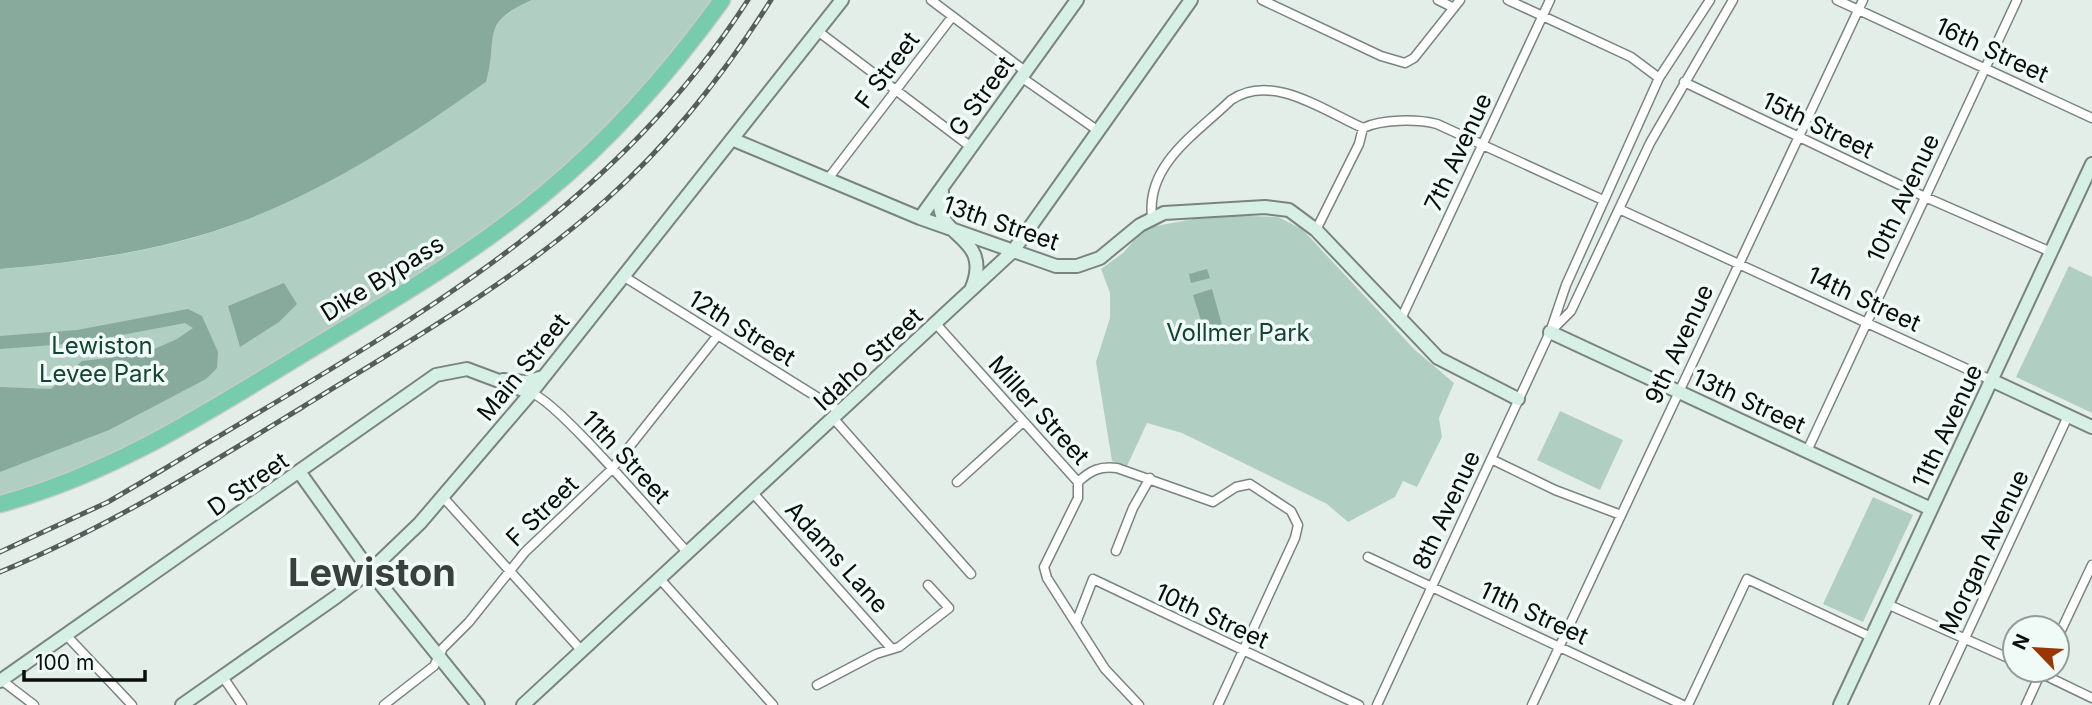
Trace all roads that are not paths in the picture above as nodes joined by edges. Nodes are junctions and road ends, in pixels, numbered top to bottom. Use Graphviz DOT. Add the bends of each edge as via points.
graph roads {
  1 [pos="722,0"];
  2 [pos="842,0"];
  3 [pos="930,0"];
  4 [pos="1077,0"];
  5 [pos="1191,0"];
  6 [pos="1262,0"];
  7 [pos="1438,0"];
  8 [pos="1508,0"];
  9 [pos="1550,0"];
  10 [pos="1710,0"];
  11 [pos="1733,0"];
  12 [pos="1837,0"];
  13 [pos="1863,0"];
  14 [pos="2017,0"];
  15 [pos="1457,4"];
  16 [pos="1859,10"];
  17 [pos="952,17"];
  18 [pos="1542,17"];
  19 [pos="819,32"];
  20 [pos="1985,69"];
  21 [pos="1023,74"];
  22 [pos="1659,78"];
  23 [pos="1684,82"];
  24 [pos="896,90"];
  25 [pos="2092,118"];
  26 [pos="1363,128"];
  27 [pos="1097,130"];
  28 [pos="1799,137"];
  29 [pos="733,140"];
  30 [pos="1483,145"];
  31 [pos="971,147"];
  32 [pos="2092,164"];
  33 [pos="827,180"];
  34 [pos="944,184"];
  35 [pos="1925,197"];
  36 [pos="1603,201"];
  37 [pos="1619,209"];
  38 [pos="1152,217"];
  39 [pos="920,218"];
  40 [pos="948,228"];
  41 [pos="1317,230"];
  42 [pos="1013,251"];
  43 [pos="2051,252"];
  44 [pos="1738,264"];
  45 [pos="623,276"];
  46 [pos="969,293"];
  47 [pos="1401,321"];
  48 [pos="1866,324"];
  49 [pos="937,325"];
  50 [pos="1550,332"];
  51 [pos="718,335"];
  52 [pos="543,377"];
  53 [pos="1991,380"];
  54 [pos="507,384"];
  55 [pos="1678,392"];
  56 [pos="531,393"];
  57 [pos="1518,399"];
  58 [pos="837,416"];
  59 [pos="2068,416"];
  60 [pos="1023,422"];
  61 [pos="2092,427"];
  62 [pos="494,436"];
  63 [pos="1807,451"];
  64 [pos="1490,459"];
  65 [pos="611,470"];
  66 [pos="300,473"];
  67 [pos="1150,478"];
  68 [pos="957,482"];
  69 [pos="1078,482"];
  70 [pos="753,493"];
  71 [pos="442,496"];
  72 [pos="0,504"];
  73 [pos="1931,509"];
  74 [pos="1621,515"];
  75 [pos="1116,551"];
  76 [pos="688,553"];
  77 [pos="1368,557"];
  78 [pos="2092,565"];
  79 [pos="509,571"];
  80 [pos="370,572"];
  81 [pos="971,574"];
  82 [pos="660,579"];
  83 [pos="928,585"];
  84 [pos="1432,587"];
  85 [pos="1887,604"];
  86 [pos="2069,614"];
  87 [pos="1076,624"];
  88 [pos="67,636"];
  89 [pos="1871,637"];
  90 [pos="1965,639"];
  91 [pos="1560,646"];
  92 [pos="891,648"];
  93 [pos="582,651"];
  94 [pos="1243,651"];
  95 [pos="439,655"];
  96 [pos="2001,655"];
  97 [pos="222,677"];
  98 [pos="0,680"];
  99 [pos="2034,684"];
  100 [pos="2065,684"];
  101 [pos="817,685"];
  102 [pos="2092,698"];
  103 [pos="34,705"];
  104 [pos="132,705"];
  105 [pos="182,705"];
  106 [pos="242,705"];
  107 [pos="384,705"];
  108 [pos="478,705"];
  109 [pos="523,705"];
  110 [pos="773,705"];
  111 [pos="1139,705"];
  112 [pos="1218,705"];
  113 [pos="1359,705"];
  114 [pos="1377,705"];
  115 [pos="1532,705"];
  116 [pos="1686,705"];
  117 [pos="1840,705"];
  118 [pos="1934,705"];
  119 [pos="2026,705"];
  1 -- 72 [label="highway, Dike Bypass" via="619,126 543,195 477,244 148,446 78,479"];
  2 -- 19 [label="street, Main Street"];
  3 -- 17 [label="street"];
  4 -- 21 [label="street, G Street"];
  5 -- 27 [label="street, Idaho Street"];
  6 -- 15 [label="street" via="1405,63"];
  7 -- 15 [label="street"];
  8 -- 18 [label="street"];
  9 -- 18 [label="street, 7th Avenue"];
  10 -- 22 [label="street, 8th Avenue"];
  11 -- 23 [label="street, 8th Avenue"];
  12 -- 16 [label="street, 16th Street"];
  13 -- 16 [label="street, 9th Avenue"];
  14 -- 20 [label="street, 10th Avenue"];
  16 -- 20 [label="street, 16th Street"];
  16 -- 28 [label="street, 9th Avenue"];
  17 -- 21 [label="street"];
  17 -- 24 [label="street, F Street"];
  18 -- 22 [label="street" via="1631,57"];
  18 -- 30 [label="street, 7th Avenue"];
  19 -- 24 [label="street"];
  19 -- 29 [label="street, Main Street"];
  20 -- 25 [label="street, 16th Street"];
  20 -- 35 [label="street, 10th Avenue"];
  21 -- 27 [label="street"];
  21 -- 31 [label="street, G Street"];
  22 -- 36 [label="street, 8th Avenue"];
  23 -- 28 [label="street, 15th Street"];
  23 -- 37 [label="street, 8th Avenue"];
  24 -- 31 [label="street"];
  24 -- 33 [label="street, F Street"];
  26 -- 30 [label="street" via="1427,122"];
  26 -- 38 [label="street" via="1278,90 1240,93 1160,169 1150,198"];
  26 -- 41 [label="street"];
  27 -- 42 [label="street, Idaho Street"];
  28 -- 35 [label="street, 15th Street"];
  28 -- 44 [label="street, 9th Avenue"];
  29 -- 33 [label="street, 13th Street"];
  29 -- 45 [label="street, Main Street"];
  30 -- 36 [label="street"];
  30 -- 47 [label="street, 7th Avenue"];
  31 -- 34 [label="street, G Street"];
  32 -- 43 [label="street, 11th Avenue"];
  33 -- 39 [label="street, 13th Street"];
  34 -- 39 [label="street, G Street"];
  34 -- 40 [label="street" via="939,209"];
  35 -- 43 [label="street, 15th Street"];
  35 -- 48 [label="street, 10th Avenue"];
  36 -- 50 [label="street, 8th Avenue"];
  37 -- 44 [label="street, 14th Street"];
  37 -- 50 [label="street, 8th Avenue" via="1571,311"];
  38 -- 41 [label="street, 13th Street" via="1179,210 1265,206 1299,214"];
  38 -- 42 [label="street, 13th Street" via="1109,252 1077,265 1042,263"];
  39 -- 40 [label="street, 13th Street"];
  40 -- 42 [label="street, 13th Street"];
  40 -- 46 [label="street" via="967,240 977,259"];
  41 -- 47 [label="street, 13th Street"];
  42 -- 46 [label="street, Idaho Street"];
  43 -- 53 [label="street, 11th Avenue"];
  44 -- 48 [label="street, 14th Street"];
  44 -- 55 [label="street, 9th Avenue"];
  45 -- 51 [label="street, 12th Street"];
  45 -- 52 [label="street, Main Street"];
  46 -- 49 [label="street, Idaho Street"];
  47 -- 57 [label="street, 13th Street" via="1447,365"];
  48 -- 53 [label="street, 14th Street"];
  48 -- 63 [label="street, 10th Avenue"];
  49 -- 58 [label="street, Idaho Street"];
  49 -- 60 [label="street, Miller Street"];
  50 -- 55 [label="street, 13th Street"];
  50 -- 57 [label="street, 8th Avenue"];
  51 -- 58 [label="street, 12th Street"];
  51 -- 65 [label="street, F Street"];
  52 -- 54 [label="street"];
  52 -- 56 [label="street, Main Street"];
  53 -- 59 [label="street, 14th Street"];
  53 -- 73 [label="street, 11th Avenue"];
  54 -- 56 [label="street, D Street"];
  54 -- 62 [label="street" via="512,402"];
  54 -- 66 [label="street, D Street" via="467,369 436,376"];
  55 -- 63 [label="street, 13th Street"];
  55 -- 74 [label="street, 9th Avenue"];
  56 -- 62 [label="street, Main Street"];
  56 -- 65 [label="street, 11th Street" via="545,399"];
  57 -- 64 [label="street, 8th Avenue"];
  58 -- 70 [label="street, Idaho Street"];
  58 -- 81 [label="street, 12th Street"];
  59 -- 61 [label="street, 14th Street"];
  59 -- 90 [label="street, Morgan Avenue"];
  60 -- 68 [label="street"];
  60 -- 69 [label="street, Miller Street"];
  62 -- 71 [label="street, Main Street"];
  63 -- 73 [label="street, 13th Street"];
  64 -- 74 [label="street"];
  64 -- 84 [label="street, 8th Avenue"];
  65 -- 76 [label="street, 11th Street"];
  65 -- 79 [label="street, F Street"];
  66 -- 80 [label="street"];
  66 -- 88 [label="street, D Street"];
  67 -- 69 [label="street" via="1103,467"];
  67 -- 75 [label="street"];
  67 -- 94 [label="street" via="1206,502 1250,484 1291,512 1298,525"];
  69 -- 87 [label="street, Miller Street" via="1078,498 1044,568"];
  70 -- 76 [label="street, Idaho Street"];
  70 -- 92 [label="street, Adams Lane"];
  71 -- 79 [label="street"];
  71 -- 80 [label="street, Main Street"];
  73 -- 85 [label="street, 11th Avenue"];
  74 -- 91 [label="street, 9th Avenue"];
  76 -- 82 [label="street, Idaho Street"];
  77 -- 84 [label="street, 11th Street"];
  78 -- 86 [label="street"];
  79 -- 93 [label="street"];
  79 -- 95 [label="street, F Street"];
  80 -- 95 [label="street"];
  80 -- 97 [label="street, Main Street"];
  82 -- 93 [label="street, Idaho Street"];
  82 -- 110 [label="street"];
  83 -- 92 [label="street" via="949,608 906,643"];
  84 -- 91 [label="street, 11th Street"];
  84 -- 114 [label="street, 8th Avenue"];
  85 -- 89 [label="street, 11th Avenue"];
  85 -- 90 [label="street"];
  87 -- 94 [label="street, 10th Street" via="1093,579"];
  87 -- 111 [label="street, Miller Street" via="1105,669"];
  88 -- 98 [label="street, D Street"];
  88 -- 104 [label="street"];
  89 -- 116 [label="street" via="1747,579"];
  89 -- 117 [label="street, 11th Avenue"];
  90 -- 96 [label="street"];
  90 -- 118 [label="street, Morgan Avenue"];
  91 -- 115 [label="street, 9th Avenue"];
  91 -- 116 [label="street, 11th Street"];
  92 -- 101 [label="street"];
  93 -- 109 [label="street, Idaho Street"];
  94 -- 112 [label="street"];
  94 -- 113 [label="street, 10th Street"];
  95 -- 107 [label="street, F Street" via="434,666"];
  95 -- 108 [label="street"];
  97 -- 105 [label="street, Main Street"];
  97 -- 106 [label="street"];
  98 -- 103 [label="street"];
  99 -- 119 [label="street"];
  100 -- 102 [label="street"];
}
